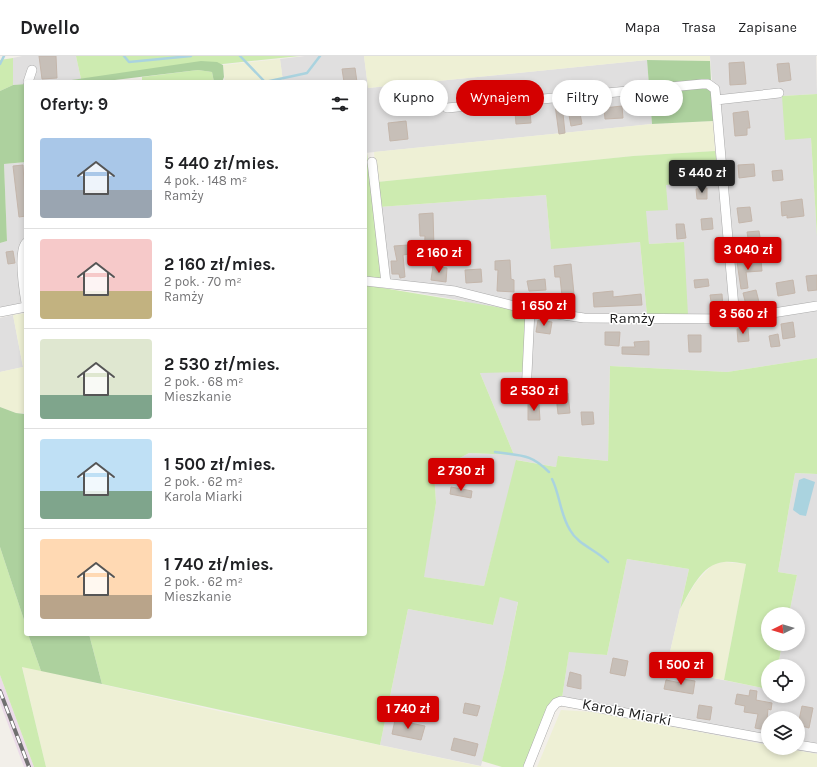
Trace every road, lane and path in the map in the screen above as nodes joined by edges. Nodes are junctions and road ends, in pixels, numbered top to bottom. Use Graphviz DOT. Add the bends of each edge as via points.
graph roads {
  1 [pos="32,70"];
  2 [pos="29,80"];
  3 [pos="779,93"];
  4 [pos="716,100"];
  5 [pos="448,108"];
  6 [pos="372,162"];
  7 [pos="24,248"];
  8 [pos="367,282"];
  9 [pos="386,284"];
  10 [pos="24,294"];
  11 [pos="24,306"];
  12 [pos="817,306"];
  13 [pos="530,310"];
  14 [pos="0,312"];
  15 [pos="735,319"];
  16 [pos="526,395"];
  17 [pos="761,738"];
  18 [pos="805,746"];
  19 [pos="817,748"];
  20 [pos="528,767"];
  1 -- 2 [label="street"];
  3 -- 4 [label="street"];
  4 -- 5 [label="street" via="715,89 708,84 702,84"];
  4 -- 15 [label="street"];
  6 -- 9 [label="street"];
  7 -- 10 [label="street"];
  8 -- 9 [label="street, Ramży"];
  9 -- 13 [label="street, Ramży" via="455,291"];
  11 -- 14 [label="street"];
  12 -- 15 [label="street, Ramży"];
  13 -- 15 [label="street, Ramży" via="584,318"];
  13 -- 16 [label="street"];
  17 -- 20 [label="street, Karola Miarki" via="561,701 551,709"];
  18 -- 19 [label="street"];
}
